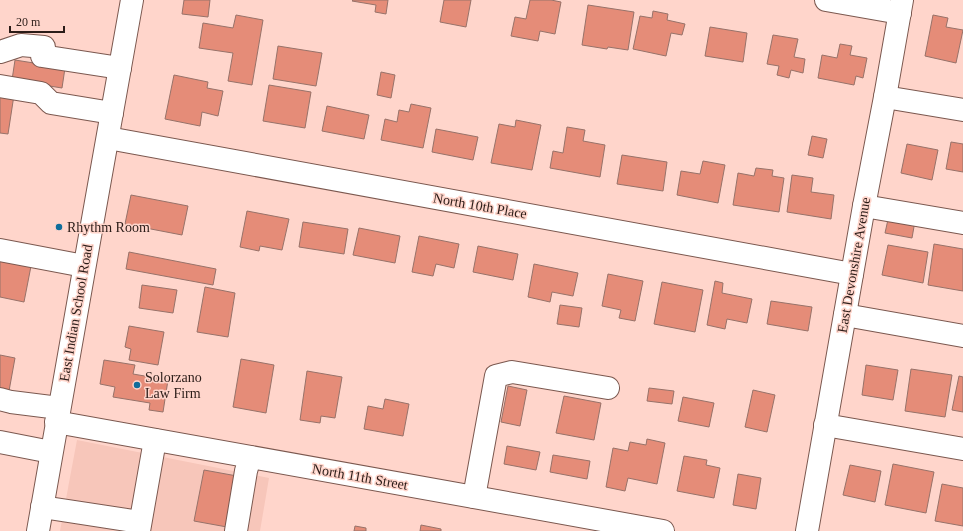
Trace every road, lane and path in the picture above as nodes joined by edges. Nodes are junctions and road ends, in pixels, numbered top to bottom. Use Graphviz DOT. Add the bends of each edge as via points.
graph roads {
  1 [pos="132,0"];
  2 [pos="826,0"];
  3 [pos="901,7"];
  4 [pos="0,52"];
  5 [pos="120,68"];
  6 [pos="0,86"];
  7 [pos="885,97"];
  8 [pos="963,110"];
  9 [pos="112,113"];
  10 [pos="108,138"];
  11 [pos="864,206"];
  12 [pos="963,223"];
  13 [pos="0,250"];
  14 [pos="84,266"];
  15 [pos="852,274"];
  16 [pos="845,315"];
  17 [pos="963,336"];
  18 [pos="608,388"];
  19 [pos="0,399"];
  20 [pos="57,415"];
  21 [pos="825,425"];
  22 [pos="155,440"];
  23 [pos="0,442"];
  24 [pos="963,449"];
  25 [pos="51,452"];
  26 [pos="250,457"];
  27 [pos="474,497"];
  28 [pos="42,507"];
  29 [pos="90,523"];
  30 [pos="140,527"];
  31 [pos="38,531"];
  32 [pos="236,531"];
  33 [pos="663,531"];
  34 [pos="807,531"];
  1 -- 5 [label="street, East Indian School Road"];
  2 -- 3 [label="street"];
  3 -- 7 [label="street, East Devonshire Avenue"];
  4 -- 5 [label="street" via="21,45 44,47 42,56"];
  5 -- 9 [label="street, East Indian School Road"];
  6 -- 9 [label="street" via="41,93 51,103"];
  7 -- 8 [label="street"];
  7 -- 11 [label="street, East Devonshire Avenue"];
  9 -- 10 [label="street, East Indian School Road"];
  10 -- 14 [label="street, East Indian School Road"];
  10 -- 15 [label="street, North 10th Place"];
  11 -- 12 [label="street"];
  11 -- 15 [label="street, East Devonshire Avenue"];
  13 -- 14 [label="street"];
  14 -- 20 [label="street, East Indian School Road"];
  15 -- 16 [label="street, East Devonshire Avenue"];
  16 -- 17 [label="street"];
  16 -- 21 [label="street, East Devonshire Avenue"];
  18 -- 27 [label="street" via="512,372 496,376"];
  19 -- 20 [label="street, North 11th Street"];
  20 -- 22 [label="street, North 11th Street"];
  20 -- 25 [label="street, East Indian School Road"];
  21 -- 24 [label="street"];
  21 -- 34 [label="street, East Devonshire Avenue"];
  22 -- 26 [label="street, North 11th Street"];
  22 -- 30 [label="street"];
  23 -- 25 [label="street"];
  25 -- 28 [label="street, East Indian School Road"];
  26 -- 27 [label="street, North 11th Street"];
  26 -- 32 [label="street"];
  27 -- 33 [label="street, North 11th Street"];
  28 -- 29 [label="street"];
  28 -- 31 [label="street, East Indian School Road"];
  29 -- 30 [label="street"];
}
